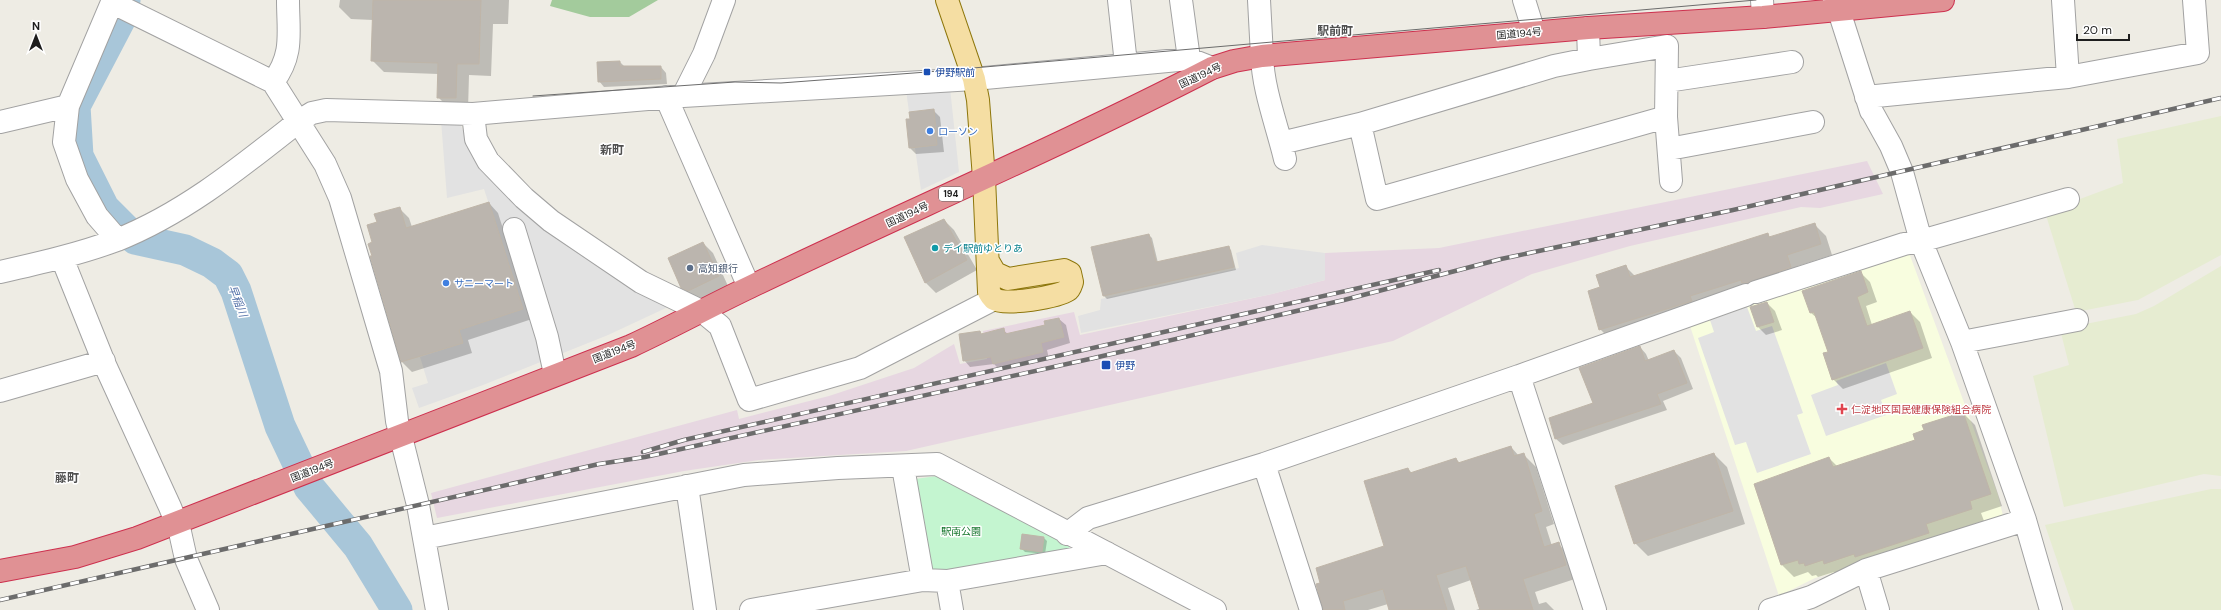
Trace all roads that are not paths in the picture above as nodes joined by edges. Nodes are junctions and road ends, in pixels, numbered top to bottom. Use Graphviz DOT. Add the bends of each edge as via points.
graph roads {
  1 [pos="288,0"];
  2 [pos="713,0"];
  3 [pos="724,0"];
  4 [pos="947,0"];
  5 [pos="1119,0"];
  6 [pos="1181,0"];
  7 [pos="1259,0"];
  8 [pos="1524,0"];
  9 [pos="1944,0"];
  10 [pos="2063,0"];
  11 [pos="2194,0"];
  12 [pos="113,2"];
  13 [pos="1836,5"];
  14 [pos="1763,8"];
  15 [pos="1588,28"];
  16 [pos="1534,32"];
  17 [pos="704,54"];
  18 [pos="1262,56"];
  19 [pos="1189,59"];
  20 [pos="1589,59"];
  21 [pos="1792,62"];
  22 [pos="1126,64"];
  23 [pos="1212,68"];
  24 [pos="2068,77"];
  25 [pos="974,79"];
  26 [pos="1667,81"];
  27 [pos="273,82"];
  28 [pos="674,97"];
  29 [pos="1868,104"];
  30 [pos="68,106"];
  31 [pos="473,114"];
  32 [pos="1666,117"];
  33 [pos="299,121"];
  34 [pos="0,122"];
  35 [pos="1813,122"];
  36 [pos="1360,124"];
  37 [pos="1669,149"];
  38 [pos="984,178"];
  39 [pos="1671,181"];
  40 [pos="2068,199"];
  41 [pos="514,229"];
  42 [pos="1921,239"];
  43 [pos="117,240"];
  44 [pos="62,258"];
  45 [pos="988,261"];
  46 [pos="0,272"];
  47 [pos="749,288"];
  48 [pos="994,299"];
  49 [pos="703,312"];
  50 [pos="2077,320"];
  51 [pos="1962,342"];
  52 [pos="104,362"];
  53 [pos="555,374"];
  54 [pos="1519,376"];
  55 [pos="0,391"];
  56 [pos="401,435"];
  57 [pos="1264,464"];
  58 [pos="903,467"];
  59 [pos="687,486"];
  60 [pos="2025,520"];
  61 [pos="176,523"];
  62 [pos="1067,534"];
  63 [pos="424,538"];
  64 [pos="1107,553"];
  65 [pos="1866,570"];
  66 [pos="0,571"];
  67 [pos="923,580"];
  68 [pos="947,581"];
  69 [pos="208,610"];
  70 [pos="437,610"];
  71 [pos="705,610"];
  72 [pos="751,610"];
  73 [pos="952,610"];
  74 [pos="1215,610"];
  75 [pos="1311,610"];
  76 [pos="1595,610"];
  77 [pos="1770,610"];
  78 [pos="1878,610"];
  79 [pos="2051,610"];
  1 -- 27 [label="street" via="288,56 283,69"];
  2 -- 17 [label="street"];
  3 -- 17 [label="street"];
  4 -- 25 [label="main road"];
  5 -- 22 [label="street"];
  6 -- 19 [label="street"];
  7 -- 18 [label="street"];
  8 -- 16 [label="street"];
  9 -- 13 [label="highway, 国道194号 / 194"];
  10 -- 24 [label="street"];
  11 -- 24 [label="street" via="2198,53"];
  12 -- 27 [label="street"];
  12 -- 30 [label="street" via="90,50"];
  13 -- 14 [label="highway, 国道194号 / 194"];
  13 -- 29 [label="street"];
  14 -- 15 [label="highway, 国道194号 / 194"];
  15 -- 16 [label="highway, 国道194号 / 194"];
  15 -- 20 [label="street"];
  16 -- 18 [label="highway, 国道194号 / 194"];
  17 -- 28 [label="street"];
  18 -- 23 [label="highway, 国道194号 / 194"];
  18 -- 36 [label="street" via="1265,80 1283,151"];
  19 -- 22 [label="street"];
  19 -- 23 [label="street"];
  20 -- 26 [label="street" via="1667,46"];
  20 -- 36 [label="street" via="1554,66"];
  21 -- 26 [label="street"];
  22 -- 25 [label="street"];
  23 -- 38 [label="highway, 国道194号 / 194"];
  24 -- 29 [label="street"];
  25 -- 28 [label="street"];
  25 -- 38 [label="main road"];
  26 -- 32 [label="street"];
  27 -- 33 [label="street"];
  28 -- 31 [label="street"];
  28 -- 47 [label="street"];
  29 -- 42 [label="street" via="1878,149 1887,174"];
  30 -- 34 [label="street"];
  30 -- 43 [label="street" via="64,142 77,179 97,216"];
  31 -- 33 [label="street" via="326,110 312,113"];
  31 -- 49 [label="street" via="476,139 488,161 524,198 551,221 641,282"];
  32 -- 36 [label="street" via="1377,199"];
  32 -- 37 [label="street"];
  33 -- 43 [label="street" via="197,198"];
  33 -- 56 [label="street" via="340,198 391,371"];
  35 -- 37 [label="street"];
  37 -- 39 [label="street"];
  38 -- 45 [label="main road"];
  38 -- 47 [label="highway, 国道194号 / 194"];
  40 -- 42 [label="street"];
  41 -- 53 [label="street" via="547,337"];
  42 -- 51 [label="street"];
  42 -- 54 [label="street" via="1751,294"];
  43 -- 44 [label="street"];
  44 -- 46 [label="street"];
  44 -- 52 [label="street"];
  45 -- 48 [label="main road" via="989,292"];
  45 -- 48 [label="main road" via="996,273 1008,279 1064,270 1070,273 1072,282 1069,290 1060,294 1017,302"];
  47 -- 49 [label="highway, 国道194号 / 194"];
  48 -- 49 [label="street" via="860,368 749,400 720,326"];
  49 -- 53 [label="highway, 国道194号 / 194" via="631,346"];
  50 -- 51 [label="street"];
  51 -- 60 [label="street"];
  52 -- 55 [label="street"];
  52 -- 61 [label="street"];
  53 -- 56 [label="highway, 国道194号 / 194"];
  54 -- 57 [label="street"];
  54 -- 76 [label="street"];
  56 -- 61 [label="highway, 国道194号 / 194"];
  56 -- 63 [label="street"];
  57 -- 62 [label="street" via="1088,518"];
  57 -- 75 [label="street"];
  58 -- 59 [label="street" via="838,468 744,475"];
  58 -- 62 [label="street" via="937,464"];
  58 -- 67 [label="street"];
  59 -- 63 [label="street"];
  59 -- 71 [label="street"];
  60 -- 65 [label="street"];
  60 -- 79 [label="street"];
  61 -- 66 [label="highway, 国道194号 / 194" via="75,557"];
  61 -- 69 [label="street" via="186,559"];
  62 -- 64 [label="street"];
  63 -- 70 [label="street"];
  64 -- 68 [label="street"];
  64 -- 74 [label="street"];
  65 -- 77 [label="street" via="1811,597"];
  65 -- 78 [label="street"];
  67 -- 68 [label="street"];
  67 -- 72 [label="street"];
  68 -- 73 [label="street"];
}
